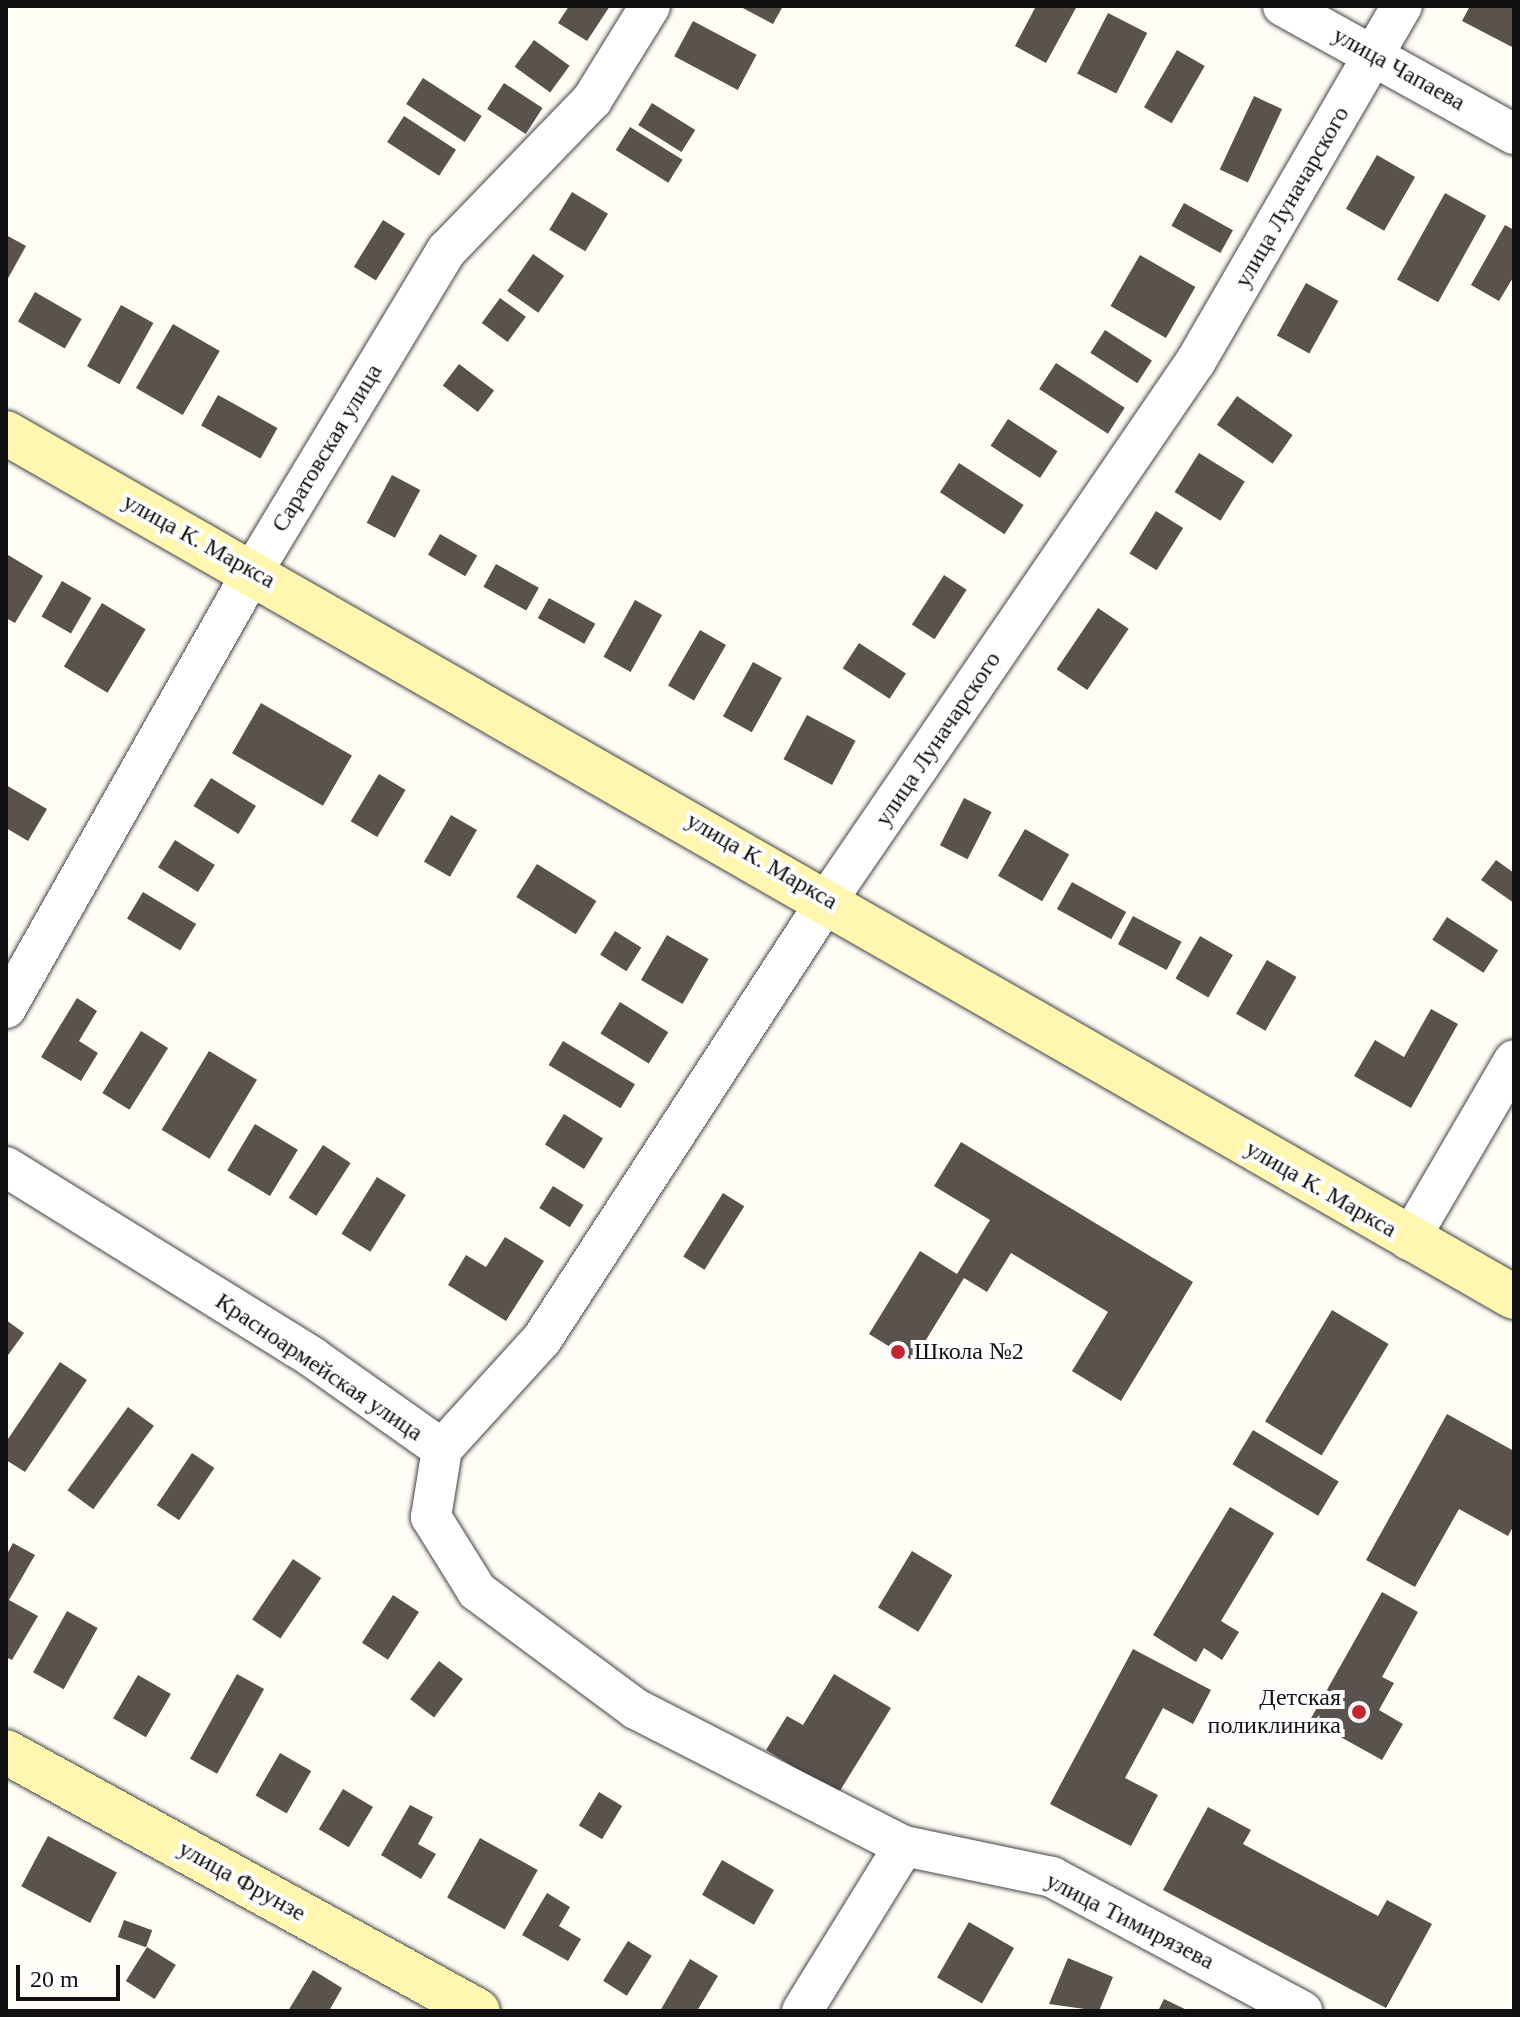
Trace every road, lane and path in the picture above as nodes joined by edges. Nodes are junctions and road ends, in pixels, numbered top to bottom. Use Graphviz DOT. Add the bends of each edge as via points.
graph roads {
  1 [pos="650,6"];
  2 [pos="1283,6"];
  3 [pos="1402,6"];
  4 [pos="1375,55"];
  5 [pos="1514,134"];
  6 [pos="6,433"];
  7 [pos="253,571"];
  8 [pos="828,899"];
  9 [pos="6,1008"];
  10 [pos="1514,1060"];
  11 [pos="6,1167"];
  12 [pos="1409,1240"];
  13 [pos="1514,1297"];
  14 [pos="442,1449"];
  15 [pos="6,1752"];
  16 [pos="904,1846"];
  17 [pos="478,2011"];
  18 [pos="802,2011"];
  19 [pos="1302,2011"];
  1 -- 7 [label="street, Саратовская улица" via="592,100 447,250"];
  2 -- 4 [label="street, улица Чапаева"];
  3 -- 4 [label="street, улица Луначарского"];
  4 -- 5 [label="street, улица Чапаева"];
  4 -- 8 [label="street, улица Луначарского" via="1196,361"];
  6 -- 7 [label="main road, улица К. Маркса"];
  7 -- 8 [label="main road, улица К. Маркса"];
  7 -- 9 [label="street, Саратовская улица"];
  8 -- 12 [label="main road, улица К. Маркса"];
  8 -- 14 [label="street, улица Луначарского" via="542,1339"];
  10 -- 12 [label="street"];
  11 -- 14 [label="street, Красноармейская улица" via="312,1357"];
  12 -- 13 [label="main road, улица К. Маркса"];
  14 -- 16 [label="street, Красноармейская улица" via="431,1517 477,1591 636,1709"];
  15 -- 17 [label="main road, улица Фрунзе"];
  16 -- 18 [label="street"];
  16 -- 19 [label="street, улица Тимирязева" via="1052,1877"];
}
